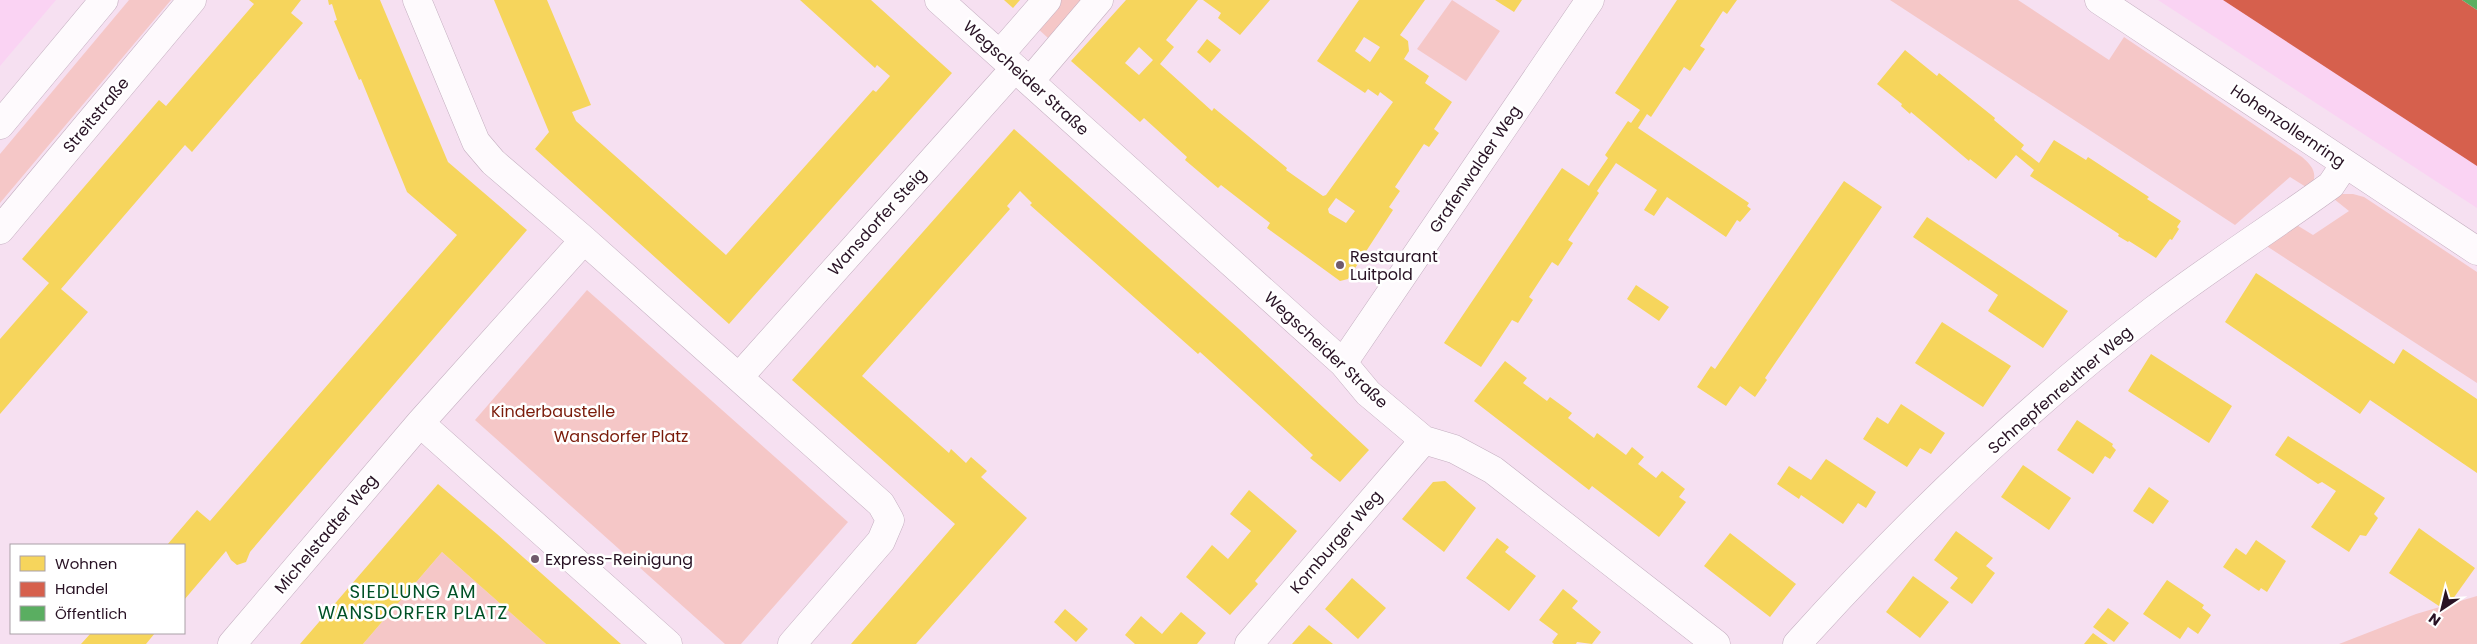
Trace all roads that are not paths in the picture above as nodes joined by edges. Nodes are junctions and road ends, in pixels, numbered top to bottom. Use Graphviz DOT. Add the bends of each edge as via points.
graph roads {
  1 [pos="104,0"];
  2 [pos="192,0"];
  3 [pos="417,0"];
  4 [pos="939,0"];
  5 [pos="1047,0"];
  6 [pos="1099,0"];
  7 [pos="1590,0"];
  8 [pos="2099,0"];
  9 [pos="1015,68"];
  10 [pos="0,125"];
  11 [pos="2345,164"];
  12 [pos="0,230"];
  13 [pos="584,240"];
  14 [pos="2477,251"];
  15 [pos="1343,363"];
  16 [pos="739,377"];
  17 [pos="420,424"];
  18 [pos="1424,440"];
  19 [pos="232,644"];
  20 [pos="668,644"];
  21 [pos="792,644"];
  22 [pos="1248,644"];
  23 [pos="1716,644"];
  24 [pos="1796,644"];
  1 -- 10 [label="street"];
  2 -- 12 [label="street, Streitstraße"];
  3 -- 13 [label="street" via="476,142 493,162"];
  4 -- 9 [label="street, Wegscheider Straße"];
  5 -- 9 [label="street, Wansdorfer Steig"];
  6 -- 9 [label="street, Wansdorfer Steig"];
  7 -- 15 [label="street, Grafenwalder Weg"];
  8 -- 11 [label="street, Hohenzollernring"];
  9 -- 15 [label="street, Wegscheider Straße"];
  9 -- 16 [label="street, Wansdorfer Steig"];
  11 -- 14 [label="street, Hohenzollernring"];
  11 -- 24 [label="street, Schnepfenreuther Weg" via="2331,185 2155,309 2068,380 1945,491"];
  13 -- 16 [label="street"];
  13 -- 17 [label="street"];
  15 -- 18 [label="street, Wegscheider Straße" via="1368,393"];
  16 -- 21 [label="street" via="881,504 890,520 881,540"];
  17 -- 19 [label="street, Michelstadter Weg"];
  17 -- 20 [label="street"];
  18 -- 22 [label="street, Kornburger Weg"];
  18 -- 23 [label="street, Wegscheider Straße" via="1454,449 1493,470"];
}
